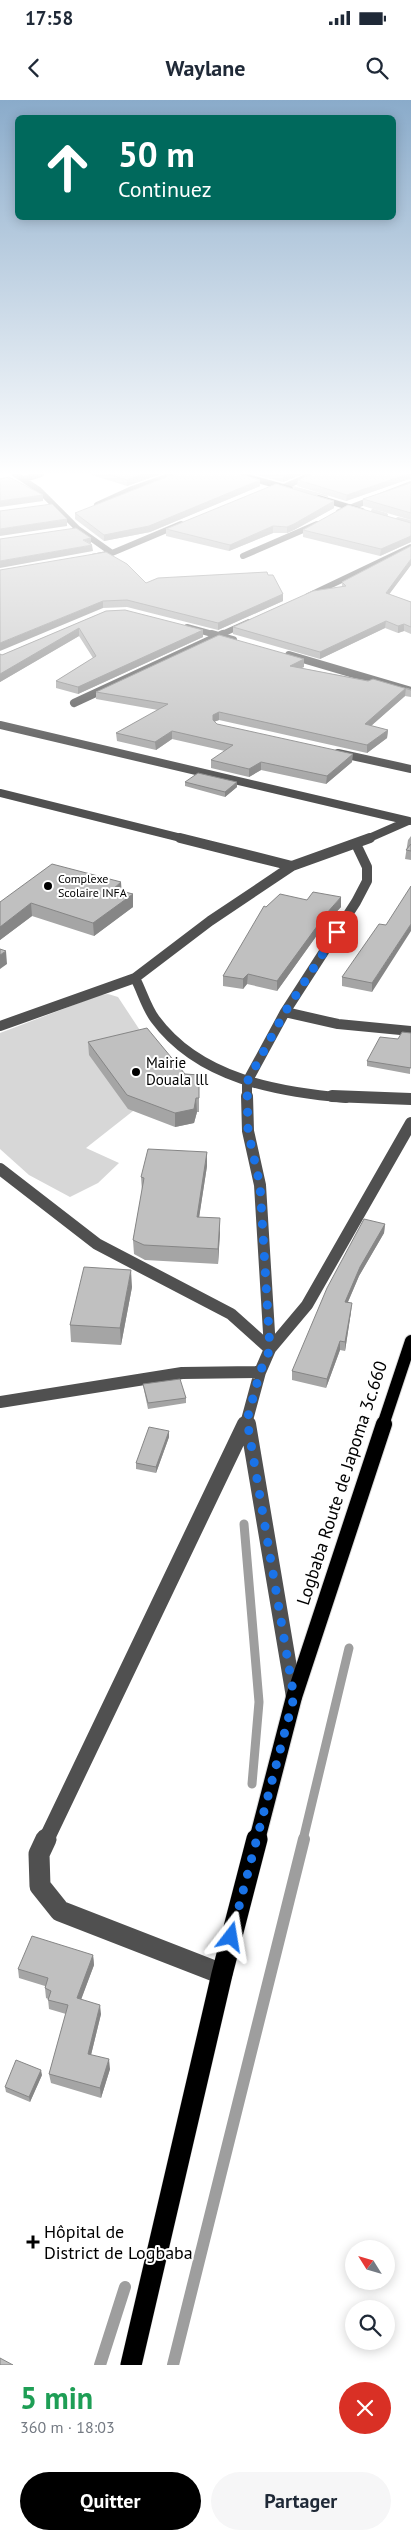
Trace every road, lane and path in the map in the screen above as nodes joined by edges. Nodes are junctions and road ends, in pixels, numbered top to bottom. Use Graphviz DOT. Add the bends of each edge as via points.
graph roads {
  1 [pos="342,580"];
  2 [pos="296,601"];
  3 [pos="253,620"];
  4 [pos="180,625"];
  5 [pos="218,636"];
  6 [pos="237,641"];
  7 [pos="285,654"];
  8 [pos="411,691"];
  9 [pos="74,703"];
  10 [pos="0,725"];
  11 [pos="325,750"];
  12 [pos="411,769"];
  13 [pos="0,793"];
  14 [pos="410,821"];
  15 [pos="356,844"];
  16 [pos="292,866"];
  17 [pos="135,978"];
  18 [pos="285,1012"];
  19 [pos="0,1026"];
  20 [pos="411,1031"];
  21 [pos="247,1082"];
  22 [pos="411,1099"];
  23 [pos="411,1123"];
  24 [pos="0,1169"];
  25 [pos="411,1341"];
  26 [pos="270,1349"];
  27 [pos="260,1372"];
  28 [pos="0,1402"];
  29 [pos="247,1420"];
  30 [pos="294,1697"];
  31 [pos="222,1974"];
  32 [pos="130,2365"];
  1 -- 2 [label="street"];
  3 -- 5 [label="street"];
  4 -- 5 [label="street"];
  5 -- 6 [label="street"];
  5 -- 9 [label="street"];
  7 -- 8 [label="street"];
  10 -- 14 [label="street"];
  11 -- 12 [label="street"];
  13 -- 16 [label="street"];
  14 -- 15 [label="street"];
  15 -- 16 [label="street"];
  15 -- 18 [label="street" via="367,867 367,881"];
  16 -- 17 [label="street" via="210,921"];
  17 -- 19 [label="street"];
  17 -- 21 [label="street" via="155,1019 191,1054"];
  18 -- 20 [label="street" via="338,1024"];
  18 -- 21 [label="street"];
  21 -- 22 [label="street" via="319,1095"];
  21 -- 26 [label="street" via="248,1131 260,1185"];
  23 -- 26 [label="street" via="307,1305"];
  24 -- 26 [label="street" via="97,1244 231,1314"];
  25 -- 30 [label="main road, Logbaba Route de Japoma 3c.660"];
  26 -- 27 [label="street"];
  27 -- 28 [label="street" via="182,1373"];
  27 -- 29 [label="street"];
  29 -- 30 [label="street"];
  29 -- 31 [label="street" via="39,1854 40,1886 60,1911"];
  30 -- 31 [label="main road, Logbaba Route de Japoma 3c.660"];
  31 -- 32 [label="main road, Logbaba Route de Japoma 3c.660"];
}
